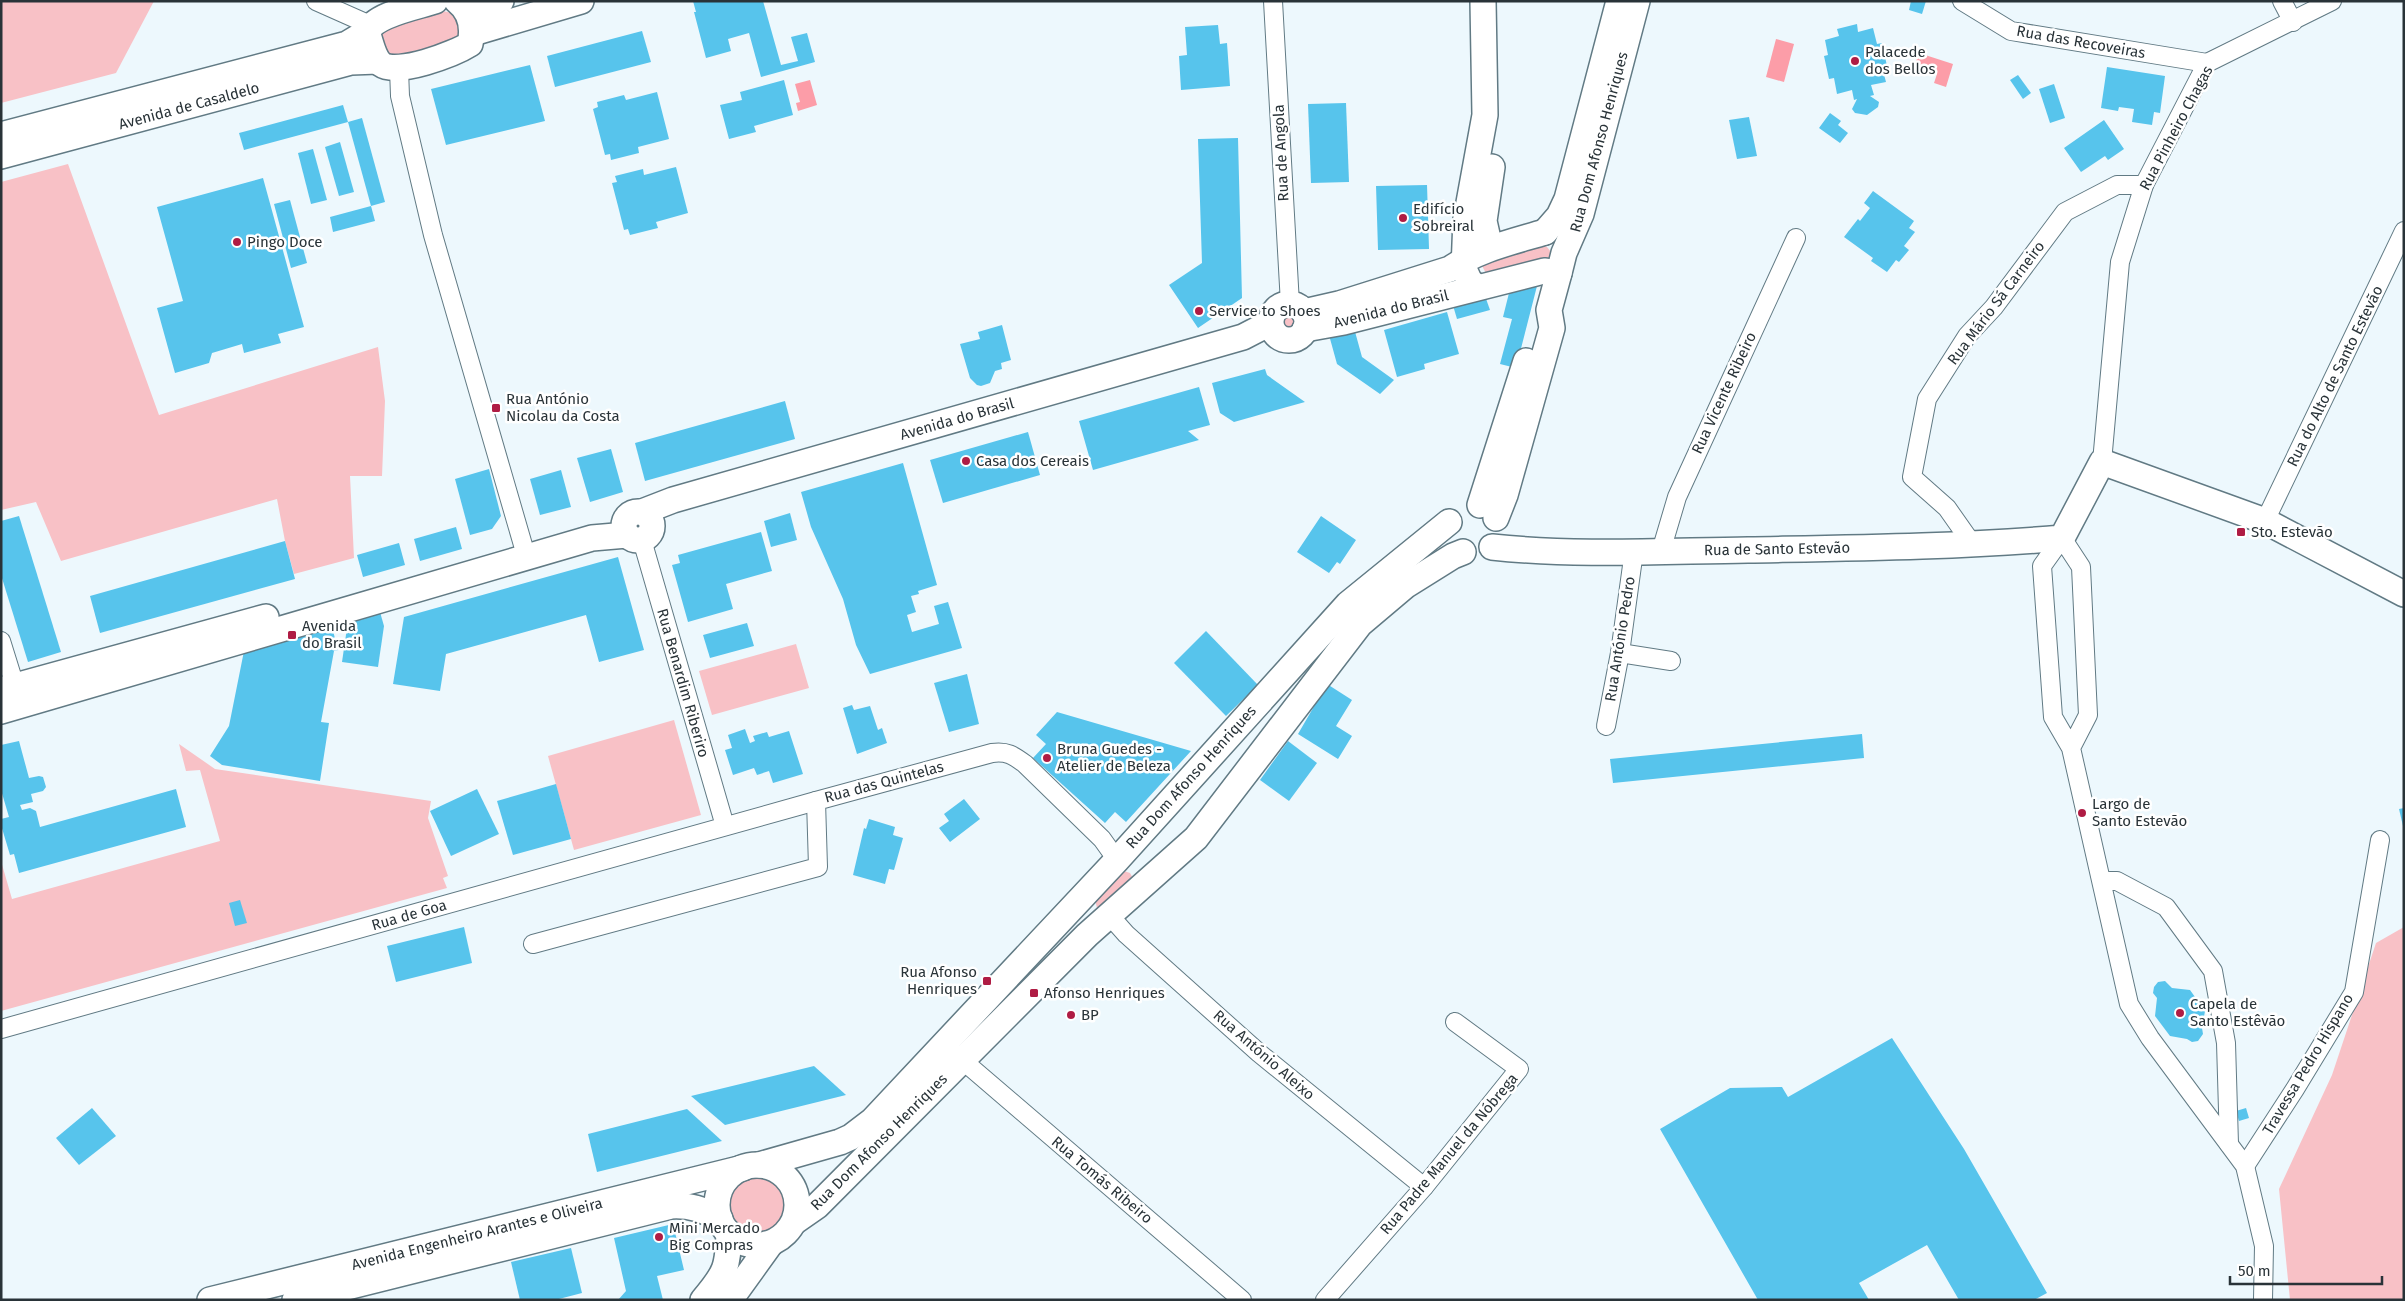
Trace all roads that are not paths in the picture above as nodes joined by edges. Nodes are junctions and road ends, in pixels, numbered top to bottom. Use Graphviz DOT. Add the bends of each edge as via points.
graph roads {
  1 [pos="316,1"];
  2 [pos="435,1"];
  3 [pos="501,1"];
  4 [pos="581,1"];
  5 [pos="1273,1"];
  6 [pos="1483,1"];
  7 [pos="1501,1"];
  8 [pos="1619,1"];
  9 [pos="1637,1"];
  10 [pos="1962,1"];
  11 [pos="2282,1"];
  12 [pos="2332,1"];
  13 [pos="466,15"];
  14 [pos="2294,22"];
  15 [pos="369,28"];
  16 [pos="2207,63"];
  17 [pos="388,65"];
  18 [pos="1,135"];
  19 [pos="1,156"];
  20 [pos="2144,185"];
  21 [pos="2404,231"];
  22 [pos="1545,232"];
  23 [pos="1796,238"];
  24 [pos="1490,248"];
  25 [pos="1465,258"];
  26 [pos="1561,263"];
  27 [pos="1476,287"];
  28 [pos="1300,315"];
  29 [pos="1274,330"];
  30 [pos="2102,462"];
  31 [pos="1488,511"];
  32 [pos="2265,521"];
  33 [pos="1449,522"];
  34 [pos="638,526"];
  35 [pos="2062,538"];
  36 [pos="523,545"];
  37 [pos="1973,545"];
  38 [pos="1492,547"];
  39 [pos="1634,551"];
  40 [pos="1661,551"];
  41 [pos="1463,552"];
  42 [pos="2404,594"];
  43 [pos="1,641"];
  44 [pos="1620,653"];
  45 [pos="1671,661"];
  46 [pos="8,688"];
  47 [pos="1,711"];
  48 [pos="1606,726"];
  49 [pos="2071,748"];
  50 [pos="816,801"];
  51 [pos="725,826"];
  52 [pos="2380,840"];
  53 [pos="1121,855"];
  54 [pos="1151,878"];
  55 [pos="2102,881"];
  56 [pos="1068,911"];
  57 [pos="1110,916"];
  58 [pos="1087,934"];
  59 [pos="533,944"];
  60 [pos="1455,1022"];
  61 [pos="1,1029"];
  62 [pos="953,1052"];
  63 [pos="2229,1144"];
  64 [pos="2245,1166"];
  65 [pos="751,1167"];
  66 [pos="1424,1187"];
  67 [pos="794,1222"];
  68 [pos="724,1226"];
  69 [pos="772,1242"];
  70 [pos="210,1300"];
  71 [pos="294,1300"];
  72 [pos="703,1300"];
  73 [pos="730,1300"];
  74 [pos="1242,1300"];
  75 [pos="1325,1300"];
  76 [pos="2263,1300"];
  1 -- 15 [label="street"];
  2 -- 15 [label="street, Avenida de Casaldelo" via="383,18"];
  3 -- 13 [label="street"];
  4 -- 13 [label="street"];
  5 -- 28 [label="street, Rua de Angola"];
  6 -- 25 [label="street" via="1485,115 1466,219"];
  7 -- 24 [label="street" via="1500,118 1484,222"];
  8 -- 22 [label="street, Rua Dom Afonso Henriques" via="1567,199 1559,216"];
  9 -- 26 [label="street, Rua Dom Afonso Henriques" via="1581,214"];
  10 -- 16 [label="street, Rua das Recoveiras" via="2011,31"];
  11 -- 14 [label="street"];
  12 -- 14 [label="street, Rua Pinheiro Chagas"];
  13 -- 17 [label="street, Avenida de Casaldelo" via="470,44 459,51"];
  14 -- 16 [label="street, Rua Pinheiro Chagas"];
  15 -- 17 [label="street"];
  15 -- 18 [label="street, Avenida de Casaldelo" via="347,44"];
  16 -- 20 [label="street, Rua Pinheiro Chagas"];
  17 -- 19 [label="street, Avenida de Casaldelo" via="351,62"];
  17 -- 36 [label="street" via="400,96 433,235"];
  20 -- 30 [label="street, Rua Pinheiro Chagas" via="2120,262"];
  20 -- 37 [label="street, Rua Mário Sá Carneiro" via="2117,185 2065,212 1994,307 1967,336 1927,399 1912,477 1947,508"];
  21 -- 32 [label="street, Rua do Alto de Santo Estevão"];
  22 -- 24 [label="street, Avenida do Brasil"];
  22 -- 26 [label="street" via="1556,240"];
  23 -- 40 [label="street, Rua Vicente Ribeiro" via="1677,497"];
  24 -- 25 [label="street, Avenida do Brasil"];
  25 -- 27 [label="street" via="1466,274"];
  25 -- 28 [label="street, Avenida do Brasil" via="1450,269"];
  26 -- 27 [label="street, Avenida do Brasil" via="1544,271"];
  26 -- 31 [label="street, Rua Dom Afonso Henriques" via="1549,310 1538,323"];
  27 -- 28 [label="street, Avenida do Brasil" via="1344,322"];
  28 -- 29 [label="street, Avenida do Brasil" via="1276,309"];
  28 -- 29 [label="street, Avenida do Brasil" via="1297,338 1291,340"];
  29 -- 34 [label="street, Avenida do Brasil" via="673,500"];
  30 -- 32 [label="street"];
  30 -- 35 [label="street"];
  31 -- 33 [label="street, Rua Dom Afonso Henriques" via="1465,506"];
  31 -- 38 [label="street, Rua Dom Afonso Henriques" via="1499,533"];
  32 -- 42 [label="street"];
  33 -- 41 [label="street" via="1452,543"];
  33 -- 53 [label="street, Rua Dom Afonso Henriques" via="1348,604"];
  34 -- 36 [label="street, Avenida do Brasil" via="588,524"];
  34 -- 47 [label="street, Avenida do Brasil"];
  34 -- 51 [label="street, Rua Benardim Riberiro"];
  35 -- 37 [label="street, Rua de Santo Estevão"];
  35 -- 49 [label="street" via="2081,567 2088,715"];
  35 -- 49 [label="street" via="2042,566 2053,717"];
  36 -- 46 [label="street, Avenida do Brasil"];
  37 -- 40 [label="street, Rua de Santo Estevão"];
  38 -- 39 [label="street, Rua de Santo Estevão" via="1550,552"];
  38 -- 41 [label="street, Rua Dom Afonso Henriques" via="1478,554"];
  39 -- 40 [label="street, Rua de Santo Estevão"];
  39 -- 44 [label="street, Rua António Pedro"];
  41 -- 54 [label="street, Rua Dom Afonso Henriques" via="1404,586 1360,624 1200,832"];
  43 -- 46 [label="street, Avenida do Brasil"];
  44 -- 45 [label="street"];
  44 -- 48 [label="street, Rua António Pedro"];
  49 -- 55 [label="street"];
  50 -- 51 [label="street, Rua de Goa"];
  50 -- 53 [label="street, Rua das Quintelas" via="1004,752 1024,764"];
  50 -- 59 [label="street, Rua das Quintelas" via="818,867"];
  51 -- 61 [label="street, Rua de Goa"];
  52 -- 64 [label="street, Travessa Pedro Hispano" via="2354,992"];
  53 -- 54 [label="street" via="1145,859"];
  53 -- 56 [label="street, Rua Dom Afonso Henriques"];
  54 -- 57 [label="street, Rua Dom Afonso Henriques"];
  55 -- 63 [label="street" via="2129,1004 2150,1038"];
  55 -- 63 [label="street" via="2117,881 2166,907 2214,971 2226,1043"];
  56 -- 58 [label="street" via="1072,925"];
  56 -- 62 [label="street, Rua Dom Afonso Henriques"];
  57 -- 58 [label="street, Rua Dom Afonso Henriques"];
  57 -- 66 [label="street, Rua António Aleixo" via="1259,1053"];
  58 -- 62 [label="street, Rua Dom Afonso Henriques"];
  60 -- 66 [label="street, Rua Padre Manuel da Nóbrega" via="1519,1069"];
  62 -- 65 [label="street, Rua Dom Afonso Henriques" via="851,1137"];
  62 -- 67 [label="street, Rua Dom Afonso Henriques" via="817,1206"];
  62 -- 74 [label="street, Rua Tomás Ribeiro"];
  63 -- 64 [label="street"];
  64 -- 76 [label="street" via="2264,1246"];
  65 -- 67 [label="street, Rua Dom Afonso Henriques" via="772,1168 792,1184 797,1209"];
  65 -- 68 [label="street, Rua Dom Afonso Henriques" via="732,1174 724,1183 717,1207"];
  65 -- 70 [label="street, Avenida Engenheiro Arantes e Oliveira"];
  66 -- 75 [label="street, Rua Padre Manuel da Nóbrega"];
  67 -- 69 [label="street, Rua Dom Afonso Henriques" via="781,1238"];
  68 -- 69 [label="street" via="748,1244"];
  68 -- 71 [label="street, Avenida Engenheiro Arantes e Oliveira" via="705,1210 686,1205 671,1206"];
  68 -- 72 [label="street, Rua Dom Afonso Henriques" via="728,1261 724,1274"];
  69 -- 73 [label="street, Rua Dom Afonso Henriques"];
}
